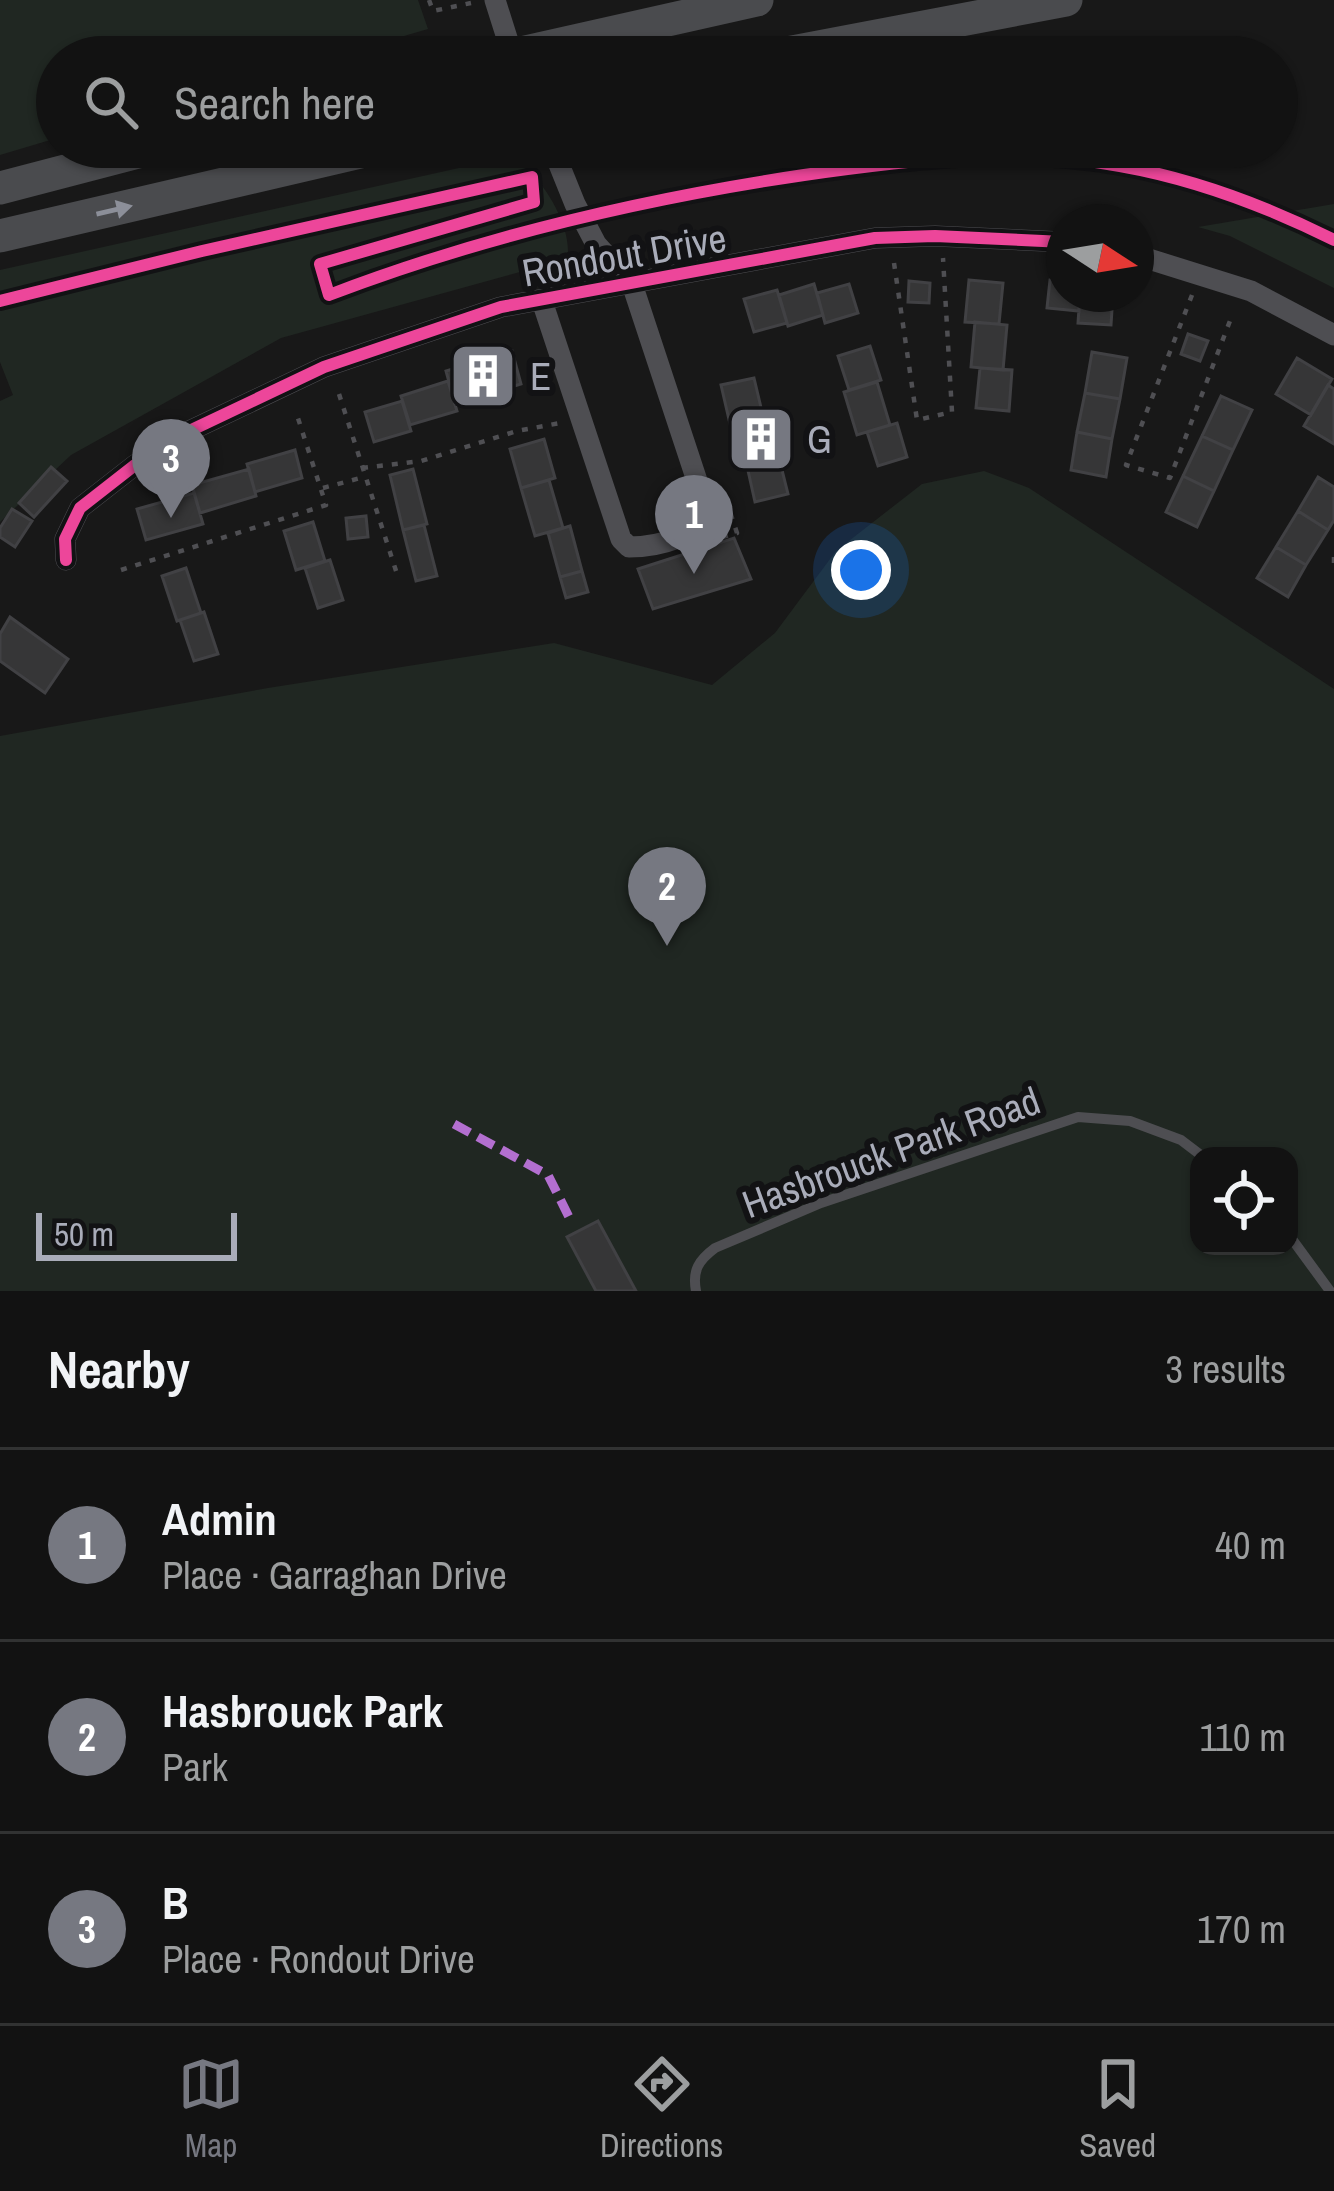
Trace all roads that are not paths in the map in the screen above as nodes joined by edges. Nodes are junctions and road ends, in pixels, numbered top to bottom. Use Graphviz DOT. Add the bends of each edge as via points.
graph roads {
  1 [pos="492,0"];
  2 [pos="757,0"];
  3 [pos="1066,0"];
  4 [pos="504,36"];
  5 [pos="598,36"];
  6 [pos="877,36"];
  7 [pos="77,168"];
  8 [pos="292,168"];
  9 [pos="561,168"];
  10 [pos="0,188"];
  11 [pos="0,236"];
  12 [pos="1046,241"];
  13 [pos="1154,261"];
  14 [pos="632,284"];
  15 [pos="542,301"];
  16 [pos="1334,335"];
  17 [pos="66,560"];
  18 [pos="1190,1147"];
  19 [pos="1298,1247"];
  20 [pos="696,1291"];
  21 [pos="1330,1291"];
  1 -- 4 [label="street"];
  2 -- 5 [label="main road"];
  3 -- 6 [label="main road"];
  7 -- 10 [label="main road"];
  11 -- 8 [label="main road, one-way"];
  9 -- 14 [label="street" via="596,244"];
  12 -- 14 [label="street, Rondout Drive" via="875,238"];
  13 -- 16 [label="street" via="1251,291"];
  14 -- 15 [label="street, Rondout Drive"];
  14 -- 15 [label="street" via="706,508 697,529 644,548 621,539"];
  15 -- 17 [label="street, Rondout Drive" via="324,367 183,434 80,508 65,539"];
  18 -- 20 [label="lane, Hasbrouck Park Road" via="1130,1121 1078,1117 821,1203 716,1248 694,1273"];
  19 -- 21 [label="lane"];
}
